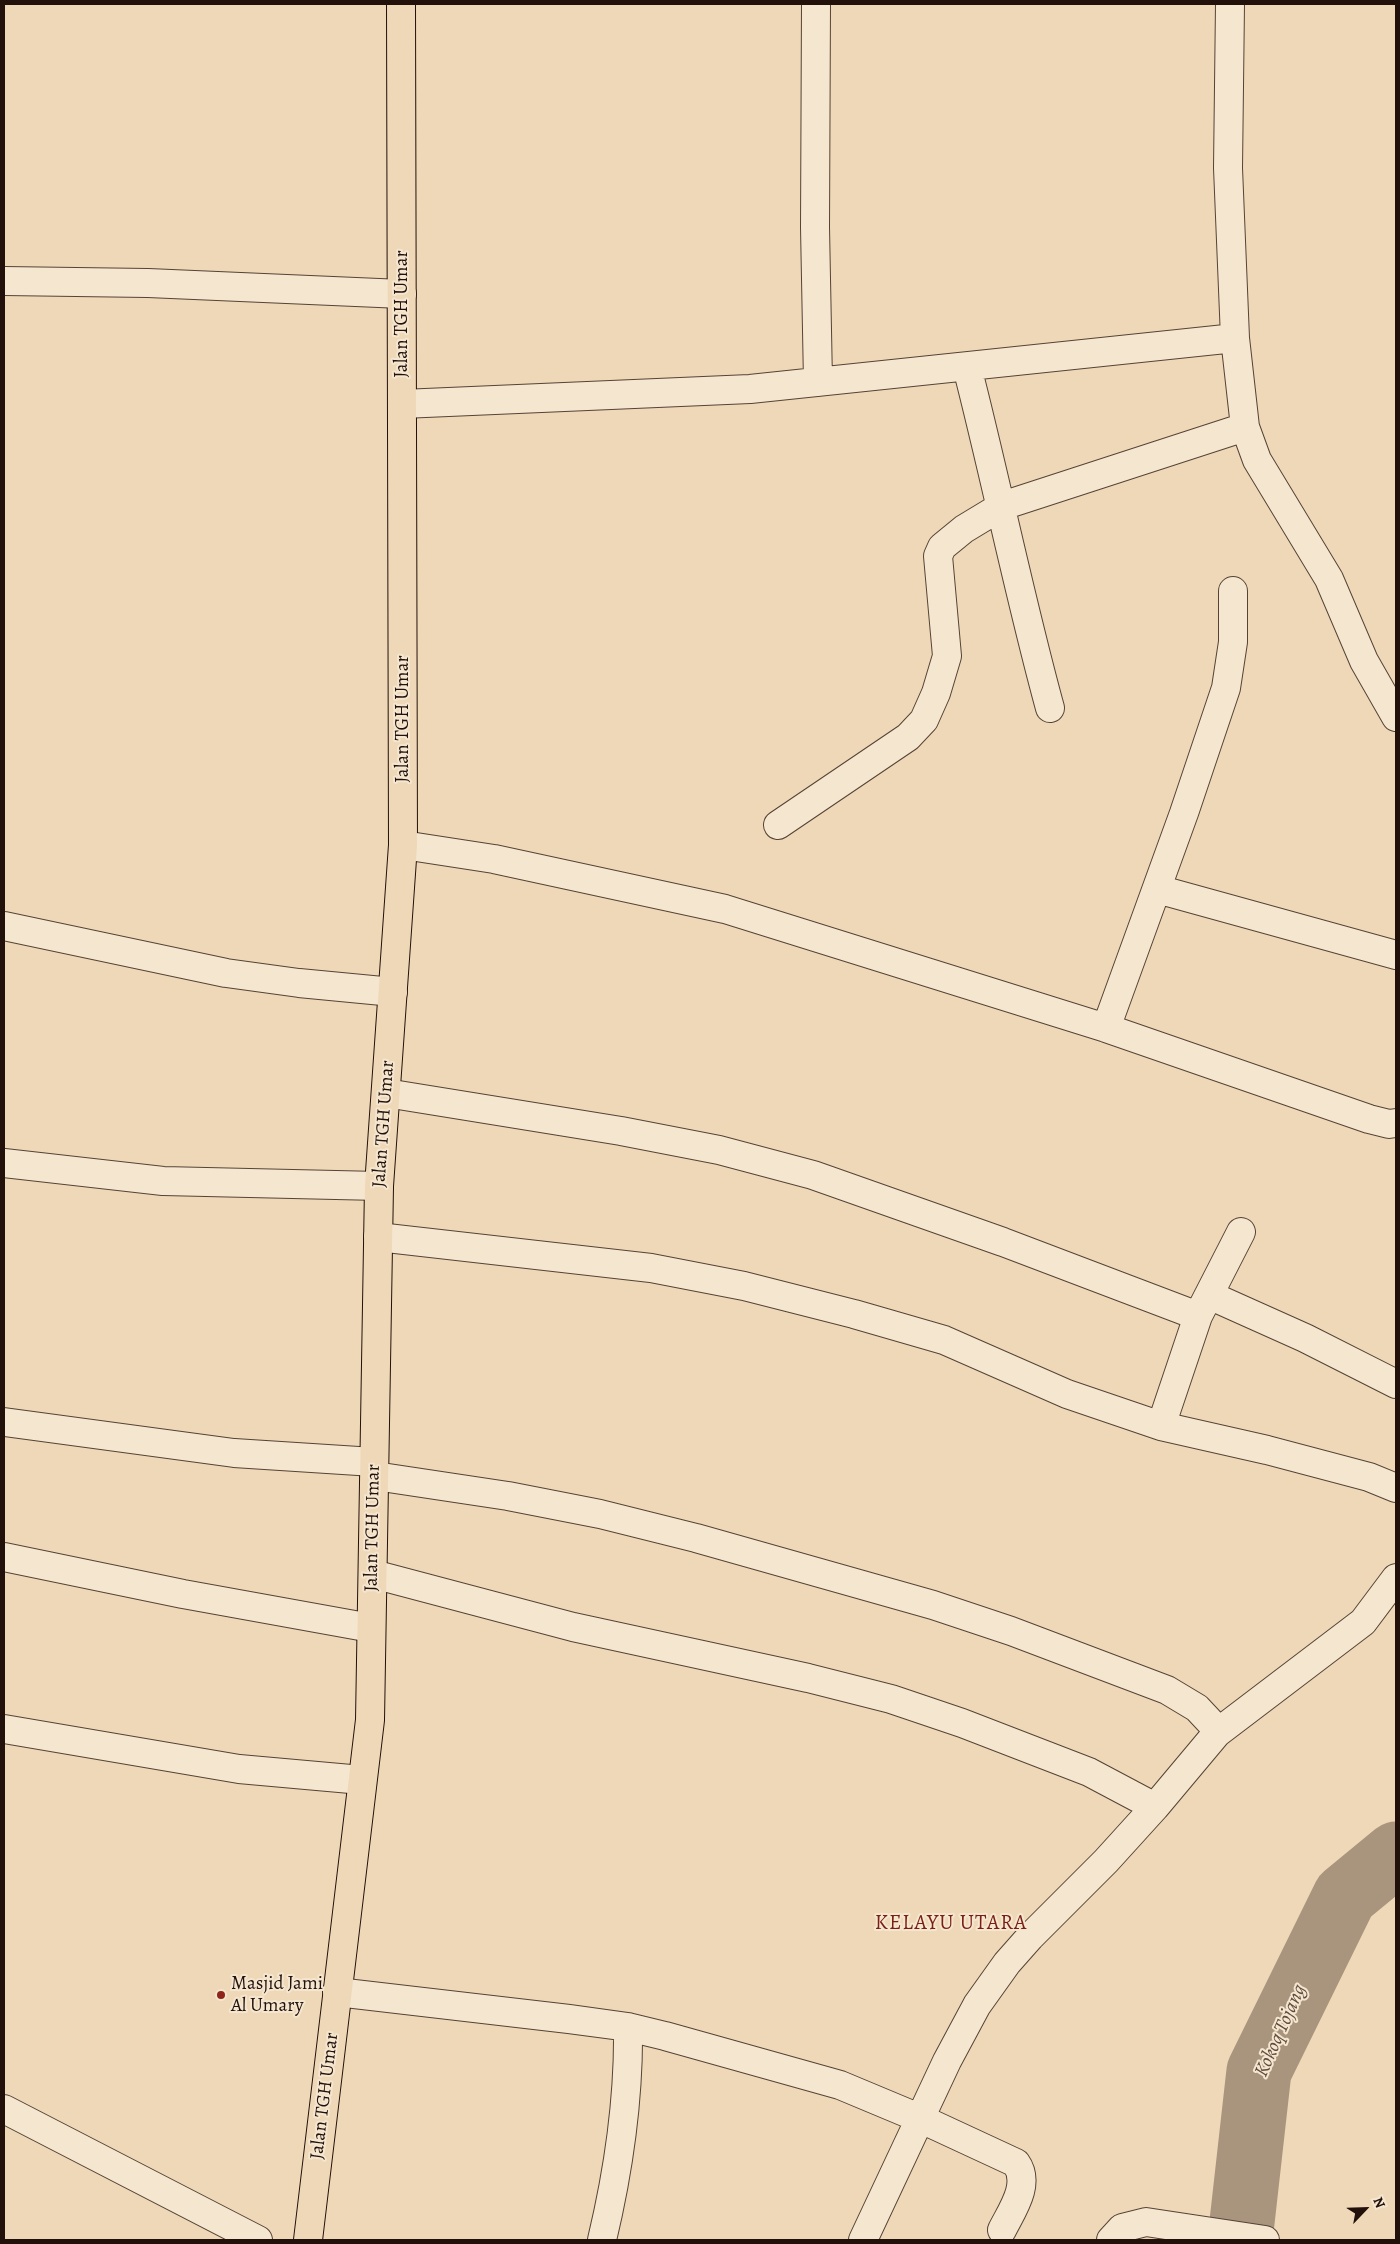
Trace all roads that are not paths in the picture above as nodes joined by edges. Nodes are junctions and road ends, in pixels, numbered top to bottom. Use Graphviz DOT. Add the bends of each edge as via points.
graph roads {
  1 [pos="402,4"];
  2 [pos="816,4"];
  3 [pos="1230,4"];
  4 [pos="4,281"];
  5 [pos="402,294"];
  6 [pos="1235,338"];
  7 [pos="967,367"];
  8 [pos="818,382"];
  9 [pos="402,404"];
  10 [pos="1245,427"];
  11 [pos="1002,506"];
  12 [pos="1233,592"];
  13 [pos="1050,708"];
  14 [pos="1396,717"];
  15 [pos="778,825"];
  16 [pos="403,844"];
  17 [pos="1157,889"];
  18 [pos="4,926"];
  19 [pos="1396,955"];
  20 [pos="393,992"];
  21 [pos="1106,1028"];
  22 [pos="386,1093"];
  23 [pos="1396,1123"];
  24 [pos="5,1169"];
  25 [pos="380,1186"];
  26 [pos="1241,1232"];
  27 [pos="378,1237"];
  28 [pos="1203,1306"];
  29 [pos="1396,1384"];
  30 [pos="4,1422"];
  31 [pos="1161,1426"];
  32 [pos="374,1469"];
  33 [pos="1396,1488"];
  34 [pos="4,1557"];
  35 [pos="373,1574"];
  36 [pos="1396,1578"];
  37 [pos="371,1628"];
  38 [pos="4,1729"];
  39 [pos="1217,1733"];
  40 [pos="362,1780"];
  41 [pos="1155,1807"];
  42 [pos="337,1992"];
  43 [pos="628,2027"];
  44 [pos="4,2109"];
  45 [pos="919,2118"];
  46 [pos="1002,2230"];
  47 [pos="1259,2239"];
  48 [pos="258,2240"];
  49 [pos="308,2240"];
  50 [pos="602,2240"];
  51 [pos="862,2240"];
  52 [pos="1111,2240"];
  1 -- 5 [label="main road, Jalan TGH Umar"];
  2 -- 8 [label="street"];
  3 -- 6 [label="street" via="1228,168"];
  4 -- 5 [label="street" via="148,283"];
  5 -- 9 [label="main road, Jalan TGH Umar"];
  6 -- 7 [label="street"];
  6 -- 10 [label="street"];
  7 -- 8 [label="street"];
  7 -- 11 [label="street"];
  8 -- 9 [label="street" via="750,389"];
  9 -- 16 [label="main road, Jalan TGH Umar"];
  10 -- 11 [label="street"];
  10 -- 14 [label="street" via="1257,460 1329,580 1364,661"];
  11 -- 13 [label="street" via="1019,589"];
  11 -- 15 [label="street" via="964,529 942,547 938,556 946,656 936,693 924,720 900,743"];
  12 -- 17 [label="street" via="1234,642 1226,688"];
  16 -- 20 [label="main road, Jalan TGH Umar"];
  16 -- 21 [label="street" via="494,859 725,909"];
  17 -- 19 [label="street"];
  17 -- 21 [label="street"];
  18 -- 20 [label="street" via="226,973"];
  20 -- 22 [label="main road, Jalan TGH Umar"];
  21 -- 23 [label="street" via="1369,1119"];
  22 -- 25 [label="main road, Jalan TGH Umar"];
  22 -- 28 [label="street" via="720,1150 794,1170"];
  24 -- 25 [label="street" via="163,1181"];
  25 -- 27 [label="main road, Jalan TGH Umar"];
  26 -- 28 [label="street"];
  27 -- 31 [label="street" via="651,1268 744,1286 944,1340 1067,1394"];
  27 -- 32 [label="main road, Jalan TGH Umar"];
  28 -- 29 [label="street" via="1305,1338"];
  28 -- 31 [label="street"];
  30 -- 32 [label="street" via="234,1454"];
  31 -- 33 [label="street" via="1369,1476"];
  32 -- 35 [label="main road, Jalan TGH Umar"];
  32 -- 39 [label="street" via="600,1514 933,1606 1011,1631 1167,1690 1196,1708"];
  34 -- 37 [label="street" via="192,1596"];
  35 -- 37 [label="main road, Jalan TGH Umar"];
  35 -- 41 [label="street" via="572,1627 891,1699 1089,1772"];
  36 -- 39 [label="street" via="1363,1622"];
  37 -- 40 [label="main road, Jalan TGH Umar" via="370,1720"];
  38 -- 40 [label="street" via="239,1769"];
  39 -- 41 [label="street"];
  40 -- 42 [label="main road, Jalan TGH Umar"];
  41 -- 45 [label="street" via="1007,1963 977,2005"];
  42 -- 43 [label="street"];
  42 -- 49 [label="main road, Jalan TGH Umar"];
  43 -- 45 [label="street" via="840,2085"];
  43 -- 50 [label="street" via="626,2116"];
  44 -- 48 [label="street"];
  45 -- 46 [label="street" via="1009,2160 1020,2170 1023,2178 1020,2193"];
  45 -- 51 [label="street"];
  47 -- 52 [label="street" via="1146,2222 1122,2228"];
}
